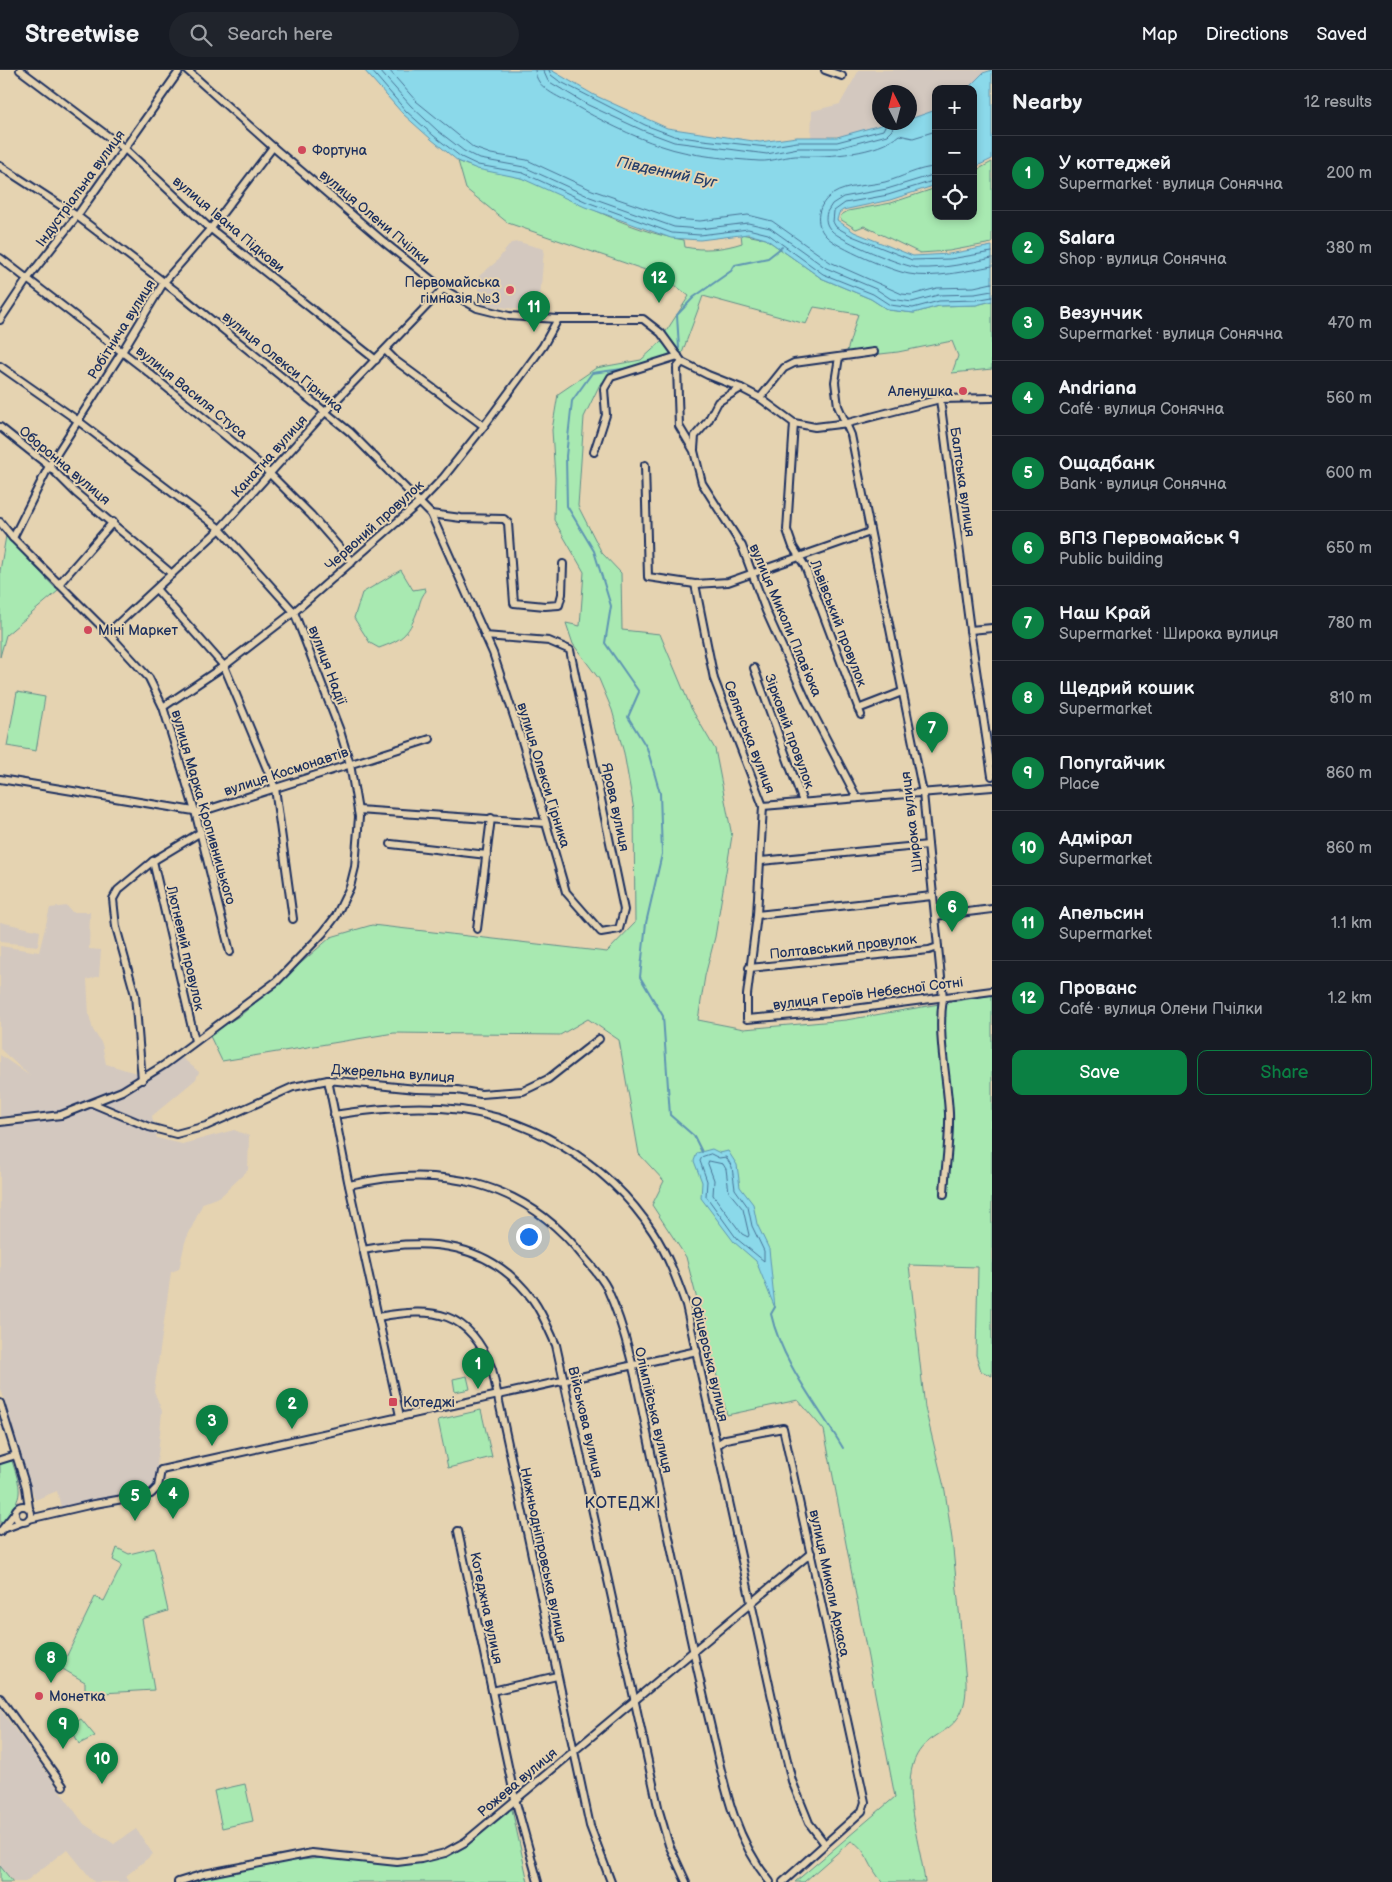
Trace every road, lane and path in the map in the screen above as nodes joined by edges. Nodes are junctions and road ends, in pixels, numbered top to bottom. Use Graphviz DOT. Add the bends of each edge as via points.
graph roads {
  1 [pos="20,70"];
  2 [pos="180,70"];
  3 [pos="187,70"];
  4 [pos="825,70"];
  5 [pos="842,76"];
  6 [pos="273,147"];
  7 [pos="125,149"];
  8 [pos="0,166"];
  9 [pos="77,216"];
  10 [pos="212,227"];
  11 [pos="0,258"];
  12 [pos="28,278"];
  13 [pos="164,282"];
  14 [pos="443,290"];
  15 [pos="558,319"];
  16 [pos="0,320"];
  17 [pos="385,350"];
  18 [pos="122,352"];
  19 [pos="874,352"];
  20 [pos="839,357"];
  21 [pos="680,359"];
  22 [pos="376,360"];
  23 [pos="0,366"];
  24 [pos="741,388"];
  25 [pos="760,398"];
  26 [pos="992,398"];
  27 [pos="940,399"];
  28 [pos="325,412"];
  29 [pos="77,420"];
  30 [pos="794,423"];
  31 [pos="848,423"];
  32 [pos="484,426"];
  33 [pos="0,427"];
  34 [pos="694,451"];
  35 [pos="594,452"];
  36 [pos="645,465"];
  37 [pos="49,466"];
  38 [pos="271,474"];
  39 [pos="420,502"];
  40 [pos="431,514"];
  41 [pos="0,522"];
  42 [pos="113,522"];
  43 [pos="220,529"];
  44 [pos="870,532"];
  45 [pos="13,538"];
  46 [pos="800,555"];
  47 [pos="352,562"];
  48 [pos="563,564"];
  49 [pos="752,573"];
  50 [pos="172,574"];
  51 [pos="59,584"];
  52 [pos="695,584"];
  53 [pos="156,590"];
  54 [pos="294,612"];
  55 [pos="992,628"];
  56 [pos="970,630"];
  57 [pos="108,633"];
  58 [pos="486,636"];
  59 [pos="224,666"];
  60 [pos="754,668"];
  61 [pos="902,692"];
  62 [pos="163,707"];
  63 [pos="430,739"];
  64 [pos="350,764"];
  65 [pos="992,776"];
  66 [pos="0,779"];
  67 [pos="992,787"];
  68 [pos="275,788"];
  69 [pos="924,793"];
  70 [pos="857,798"];
  71 [pos="803,802"];
  72 [pos="763,806"];
  73 [pos="358,810"];
  74 [pos="195,811"];
  75 [pos="491,818"];
  76 [pos="545,822"];
  77 [pos="201,832"];
  78 [pos="391,844"];
  79 [pos="928,845"];
  80 [pos="487,855"];
  81 [pos="153,860"];
  82 [pos="761,862"];
  83 [pos="932,896"];
  84 [pos="992,909"];
  85 [pos="587,915"];
  86 [pos="757,915"];
  87 [pos="935,916"];
  88 [pos="293,919"];
  89 [pos="477,929"];
  90 [pos="938,946"];
  91 [pos="230,952"];
  92 [pos="749,968"];
  93 [pos="992,991"];
  94 [pos="943,998"];
  95 [pos="747,1019"];
  96 [pos="599,1039"];
  97 [pos="195,1041"];
  98 [pos="142,1080"];
  99 [pos="328,1080"];
  100 [pos="94,1104"];
  101 [pos="334,1115"];
  102 [pos="0,1122"];
  103 [pos="349,1185"];
  104 [pos="944,1194"];
  105 [pos="363,1250"];
  106 [pos="378,1317"];
  107 [pos="697,1351"];
  108 [pos="633,1364"];
  109 [pos="564,1380"];
  110 [pos="497,1395"];
  111 [pos="0,1403"];
  112 [pos="400,1416"];
  113 [pos="717,1445"];
  114 [pos="16,1456"];
  115 [pos="0,1460"];
  116 [pos="27,1492"];
  117 [pos="29,1509"];
  118 [pos="16,1511"];
  119 [pos="52,1512"];
  120 [pos="25,1521"];
  121 [pos="1,1531"];
  122 [pos="458,1531"];
  123 [pos="811,1553"];
  124 [pos="751,1602"];
  125 [pos="693,1652"];
  126 [pos="557,1676"];
  127 [pos="492,1691"];
  128 [pos="0,1698"];
  129 [pos="635,1700"];
  130 [pos="574,1751"];
  131 [pos="63,1786"];
  132 [pos="515,1799"];
  133 [pos="825,1844"];
  134 [pos="178,1882"];
  135 [pos="538,1882"];
  136 [pos="611,1882"];
  137 [pos="686,1882"];
  138 [pos="770,1882"];
  139 [pos="783,1882"];
  1 -- 7 [label="street, вулиця Івана Підкови"];
  2 -- 7 [label="street, Індустріальна вулиця"];
  3 -- 6 [label="street, вулиця Олени Пчілки"];
  4 -- 5 [label="street"];
  6 -- 10 [label="street, Робітнича вулиця"];
  6 -- 14 [label="street, вулиця Олени Пчілки"];
  7 -- 9 [label="street, Індустріальна вулиця"];
  7 -- 10 [label="street, вулиця Івана Підкови" via="182,204"];
  8 -- 9 [label="street, вулиця Олекси Гірника"];
  9 -- 12 [label="street, Індустріальна вулиця"];
  9 -- 13 [label="street, вулиця Олекси Гірника"];
  10 -- 13 [label="street, Робітнича вулиця"];
  10 -- 22 [label="street, вулиця Івана Підкови"];
  11 -- 12 [label="street, вулиця Василя Стуса"];
  12 -- 16 [label="street, Індустріальна вулиця"];
  12 -- 18 [label="street, вулиця Василя Стуса"];
  13 -- 18 [label="street, Робітнича вулиця"];
  13 -- 28 [label="street, вулиця Олекси Гірника"];
  14 -- 15 [label="street, вулиця Олени Пчілки" via="477,308 509,316"];
  14 -- 17 [label="street, Канатна вулиця"];
  15 -- 21 [label="street, вулиця Олени Пчілки" via="644,319 661,333"];
  15 -- 32 [label="street, Червоний провулок" via="543,346"];
  17 -- 22 [label="street, Канатна вулиця"];
  17 -- 32 [label="street"];
  18 -- 29 [label="street, Робітнича вулиця"];
  18 -- 38 [label="street, вулиця Василя Стуса"];
  19 -- 20 [label="street"];
  20 -- 25 [label="street" via="794,362 784,368"];
  20 -- 31 [label="street, Широка вулиця" via="835,382 838,406"];
  21 -- 24 [label="street, вулиця Олени Пчілки"];
  21 -- 34 [label="street, вулиця Миколи Плавʼюка" via="677,368 679,426"];
  21 -- 35 [label="street" via="611,377 604,389 606,415"];
  22 -- 28 [label="street, Канатна вулиця"];
  23 -- 29 [label="street, вулиця Надії"];
  24 -- 25 [label="street, вулиця Олени Пчілки"];
  24 -- 34 [label="street" via="718,402 708,422 695,436"];
  25 -- 30 [label="street, вулиця Олени Пчілки"];
  26 -- 27 [label="street, вулиця Олени Пчілки"];
  27 -- 31 [label="street, вулиця Олени Пчілки"];
  27 -- 56 [label="street, Балтська вулиця"];
  28 -- 38 [label="street, Канатна вулиця"];
  28 -- 39 [label="street, вулиця Олекси Гірника" via="350,432"];
  29 -- 37 [label="street, Робітнича вулиця"];
  29 -- 43 [label="street, вулиця Надії"];
  30 -- 31 [label="street, вулиця Олени Пчілки" via="815,427"];
  30 -- 46 [label="street, Львівський провулок" via="787,530 793,547"];
  31 -- 44 [label="street, Широка вулиця"];
  32 -- 39 [label="street, Червоний провулок"];
  33 -- 37 [label="street, Оборонна вулиця"];
  34 -- 49 [label="street, вулиця Миколи Плавʼюка" via="702,483 742,546"];
  36 -- 52 [label="street" via="648,577"];
  37 -- 42 [label="street, Оборонна вулиця" via="76,493"];
  37 -- 45 [label="street, Робітнича вулиця"];
  38 -- 43 [label="street, Канатна вулиця"];
  38 -- 47 [label="street, вулиця Василя Стуса"];
  39 -- 40 [label="street, вулиця Олекси Гірника"];
  39 -- 47 [label="street, Червоний провулок"];
  40 -- 48 [label="street" via="504,519 508,523 514,603 558,605 562,594"];
  40 -- 58 [label="street, вулиця Олекси Гірника"];
  41 -- 45 [label="street, вулиця Марка Кропивницького"];
  42 -- 50 [label="street, Оборонна вулиця"];
  42 -- 51 [label="street, Оборонна вулиця"];
  43 -- 50 [label="street, Канатна вулиця"];
  43 -- 54 [label="street, вулиця Надії"];
  44 -- 46 [label="street"];
  44 -- 61 [label="street, Широка вулиця"];
  45 -- 51 [label="street, вулиця Марка Кропивницького"];
  46 -- 49 [label="street"];
  46 -- 61 [label="street, Львівський провулок" via="860,712"];
  47 -- 54 [label="street, Червоний провулок"];
  49 -- 52 [label="street" via="728,582"];
  49 -- 70 [label="street, вулиця Миколи Плавʼюка" via="807,702"];
  50 -- 53 [label="street, Канатна вулиця"];
  51 -- 57 [label="street, вулиця Марка Кропивницького"];
  52 -- 72 [label="street, Селянська вулиця" via="714,679"];
  53 -- 57 [label="street, Канатна вулиця"];
  53 -- 59 [label="street"];
  54 -- 59 [label="street, Червоний провулок"];
  54 -- 64 [label="street, вулиця Надії"];
  55 -- 56 [label="street"];
  56 -- 65 [label="street, Балтська вулиця"];
  57 -- 62 [label="street, вулиця Марка Кропивницького" via="149,678"];
  58 -- 76 [label="street, вулиця Олекси Гірника" via="523,744"];
  58 -- 85 [label="street, Ярова вулиця" via="549,641 570,650 624,910 619,929 601,932"];
  59 -- 62 [label="street, Червоний провулок"];
  59 -- 68 [label="street"];
  60 -- 71 [label="street, Зірковий провулок"];
  61 -- 69 [label="street, Широка вулиця"];
  62 -- 74 [label="street, вулиця Марка Кропивницького"];
  63 -- 64 [label="street, вулиця Космонавтів"];
  64 -- 68 [label="street, вулиця Космонавтів"];
  64 -- 73 [label="street, вулиця Надії"];
  66 -- 74 [label="street, вулиця Космонавтів"];
  67 -- 69 [label="street"];
  68 -- 74 [label="street, вулиця Космонавтів"];
  68 -- 88 [label="street"];
  69 -- 70 [label="street"];
  69 -- 79 [label="street, Широка вулиця"];
  70 -- 71 [label="street"];
  71 -- 72 [label="street"];
  72 -- 82 [label="street, Селянська вулиця"];
  73 -- 75 [label="street"];
  73 -- 97 [label="street, вулиця Надії" via="355,867 350,887 336,916 278,981"];
  74 -- 77 [label="street, вулиця Марка Кропивницького"];
  75 -- 76 [label="street"];
  75 -- 80 [label="street"];
  76 -- 85 [label="street, вулиця Олекси Гірника" via="566,892"];
  77 -- 81 [label="street"];
  77 -- 91 [label="street, вулиця Марка Кропивницького"];
  78 -- 80 [label="street"];
  79 -- 82 [label="street"];
  79 -- 83 [label="street, Широка вулиця"];
  80 -- 89 [label="street"];
  81 -- 97 [label="street, Лютневий провулок"];
  81 -- 98 [label="street" via="118,890 113,899 135,995"];
  82 -- 86 [label="street, Селянська вулиця"];
  83 -- 86 [label="street"];
  83 -- 87 [label="street, Широка вулиця"];
  84 -- 87 [label="street"];
  86 -- 92 [label="street, Селянська вулиця"];
  87 -- 90 [label="street, Широка вулиця"];
  90 -- 92 [label="street, Полтавський провулок" via="929,950"];
  90 -- 94 [label="street, Широка вулиця"];
  92 -- 95 [label="street, Селянська вулиця"];
  93 -- 94 [label="street, вулиця Героїв Небесної Сотні"];
  94 -- 95 [label="street, вулиця Героїв Небесної Сотні"];
  94 -- 104 [label="street, Широка вулиця" via="941,1044 949,1114"];
  96 -- 99 [label="street, Джерельна вулиця" via="548,1079 523,1092 481,1094"];
  97 -- 98 [label="street, вулиця Надії"];
  98 -- 100 [label="street, вулиця Надії"];
  99 -- 100 [label="street, Джерельна вулиця" via="293,1087 206,1126 176,1134 148,1127"];
  99 -- 101 [label="street"];
  100 -- 102 [label="street, вулиця Надії" via="51,1118"];
  101 -- 103 [label="street"];
  101 -- 107 [label="street, Офіцерська вулиця" via="398,1107 466,1111 492,1116 540,1134 577,1155 626,1196 654,1233 686,1305"];
  103 -- 105 [label="street"];
  103 -- 108 [label="street, Олімпійська вулиця" via="398,1175 450,1177 481,1184 526,1204 554,1224 606,1286"];
  105 -- 106 [label="street"];
  105 -- 109 [label="street, Військова вулиця" via="402,1243 443,1244 460,1248 508,1274 534,1301 544,1319 556,1345"];
  106 -- 110 [label="street, Нижньодніпровська вулиця" via="420,1312 450,1317 474,1336 485,1350"];
  106 -- 112 [label="street"];
  107 -- 108 [label="street"];
  107 -- 113 [label="street, Офіцерська вулиця"];
  108 -- 109 [label="street"];
  108 -- 125 [label="street, Олімпійська вулиця"];
  109 -- 110 [label="street"];
  109 -- 129 [label="street, Військова вулиця"];
  110 -- 112 [label="street"];
  110 -- 126 [label="street, Нижньодніпровська вулиця"];
  111 -- 114 [label="street"];
  112 -- 119 [label="street" via="161,1470 158,1486 151,1494"];
  113 -- 123 [label="street, вулиця Миколи Аркаса" via="726,1439 783,1428"];
  113 -- 124 [label="street, Офіцерська вулиця"];
  114 -- 115 [label="street"];
  114 -- 116 [label="street"];
  116 -- 117 [label="street"];
  116 -- 118 [label="street"];
  117 -- 118 [label="street" via="22,1506"];
  117 -- 119 [label="street"];
  117 -- 120 [label="street"];
  118 -- 120 [label="street" via="16,1518"];
  118 -- 121 [label="street"];
  119 -- 120 [label="street"];
  120 -- 121 [label="street"];
  122 -- 127 [label="street, Котеджна вулиця"];
  123 -- 124 [label="street, Рожева вулиця"];
  123 -- 133 [label="street, вулиця Миколи Аркаса" via="865,1802 862,1810"];
  124 -- 125 [label="street, Рожева вулиця"];
  124 -- 133 [label="street, Офіцерська вулиця" via="792,1780 810,1823"];
  125 -- 129 [label="street, Рожева вулиця"];
  125 -- 138 [label="street, Олімпійська вулиця" via="739,1834"];
  126 -- 127 [label="street"];
  126 -- 130 [label="street, Нижньодніпровська вулиця"];
  127 -- 132 [label="street, Котеджна вулиця"];
  128 -- 131 [label="street"];
  129 -- 130 [label="street, Рожева вулиця"];
  129 -- 137 [label="street, Військова вулиця" via="659,1811 669,1845"];
  130 -- 132 [label="street, Рожева вулиця"];
  130 -- 136 [label="street, Нижньодніпровська вулиця" via="590,1826"];
  132 -- 134 [label="street, Рожева вулиця" via="465,1842 429,1857 397,1862 312,1853"];
  132 -- 135 [label="street, Котеджна вулиця"];
  133 -- 139 [label="street"];
}
